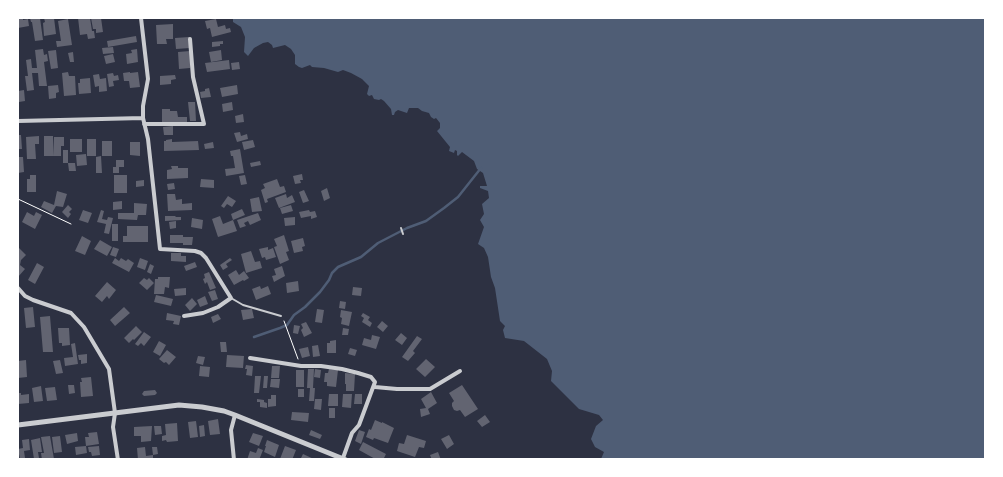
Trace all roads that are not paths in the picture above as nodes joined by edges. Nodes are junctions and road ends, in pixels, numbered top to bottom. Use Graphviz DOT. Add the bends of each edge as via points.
graph roads {
  1 [pos="142,18"];
  2 [pos="190,39"];
  3 [pos="143,118"];
  4 [pos="18,121"];
  5 [pos="144,124"];
  6 [pos="401,228"];
  7 [pos="403,234"];
  8 [pos="18,288"];
  9 [pos="231,298"];
  10 [pos="184,316"];
  11 [pos="281,316"];
  12 [pos="250,358"];
  13 [pos="460,371"];
  14 [pos="375,387"];
  15 [pos="114,413"];
  16 [pos="235,415"];
  17 [pos="18,425"];
  18 [pos="345,459"];
  19 [pos="118,460"];
  20 [pos="234,460"];
  1 -- 3 [label="street" via="148,79"];
  2 -- 5 [label="street" via="193,77 204,124"];
  3 -- 4 [label="street"];
  3 -- 5 [label="street"];
  5 -- 9 [label="street" via="160,249 201,253"];
  6 -- 7 [label="lane"];
  8 -- 15 [label="street" via="33,300 71,313 84,327 109,369"];
  9 -- 10 [label="street" via="203,314"];
  9 -- 11 [label="lane" via="243,305"];
  12 -- 14 [label="street" via="342,369 371,378"];
  13 -- 14 [label="street" via="430,389"];
  14 -- 18 [label="street" via="360,425 352,432"];
  15 -- 16 [label="street" via="179,405"];
  15 -- 17 [label="street"];
  15 -- 19 [label="street"];
  16 -- 18 [label="street"];
  16 -- 20 [label="street" via="231,430"];
}
